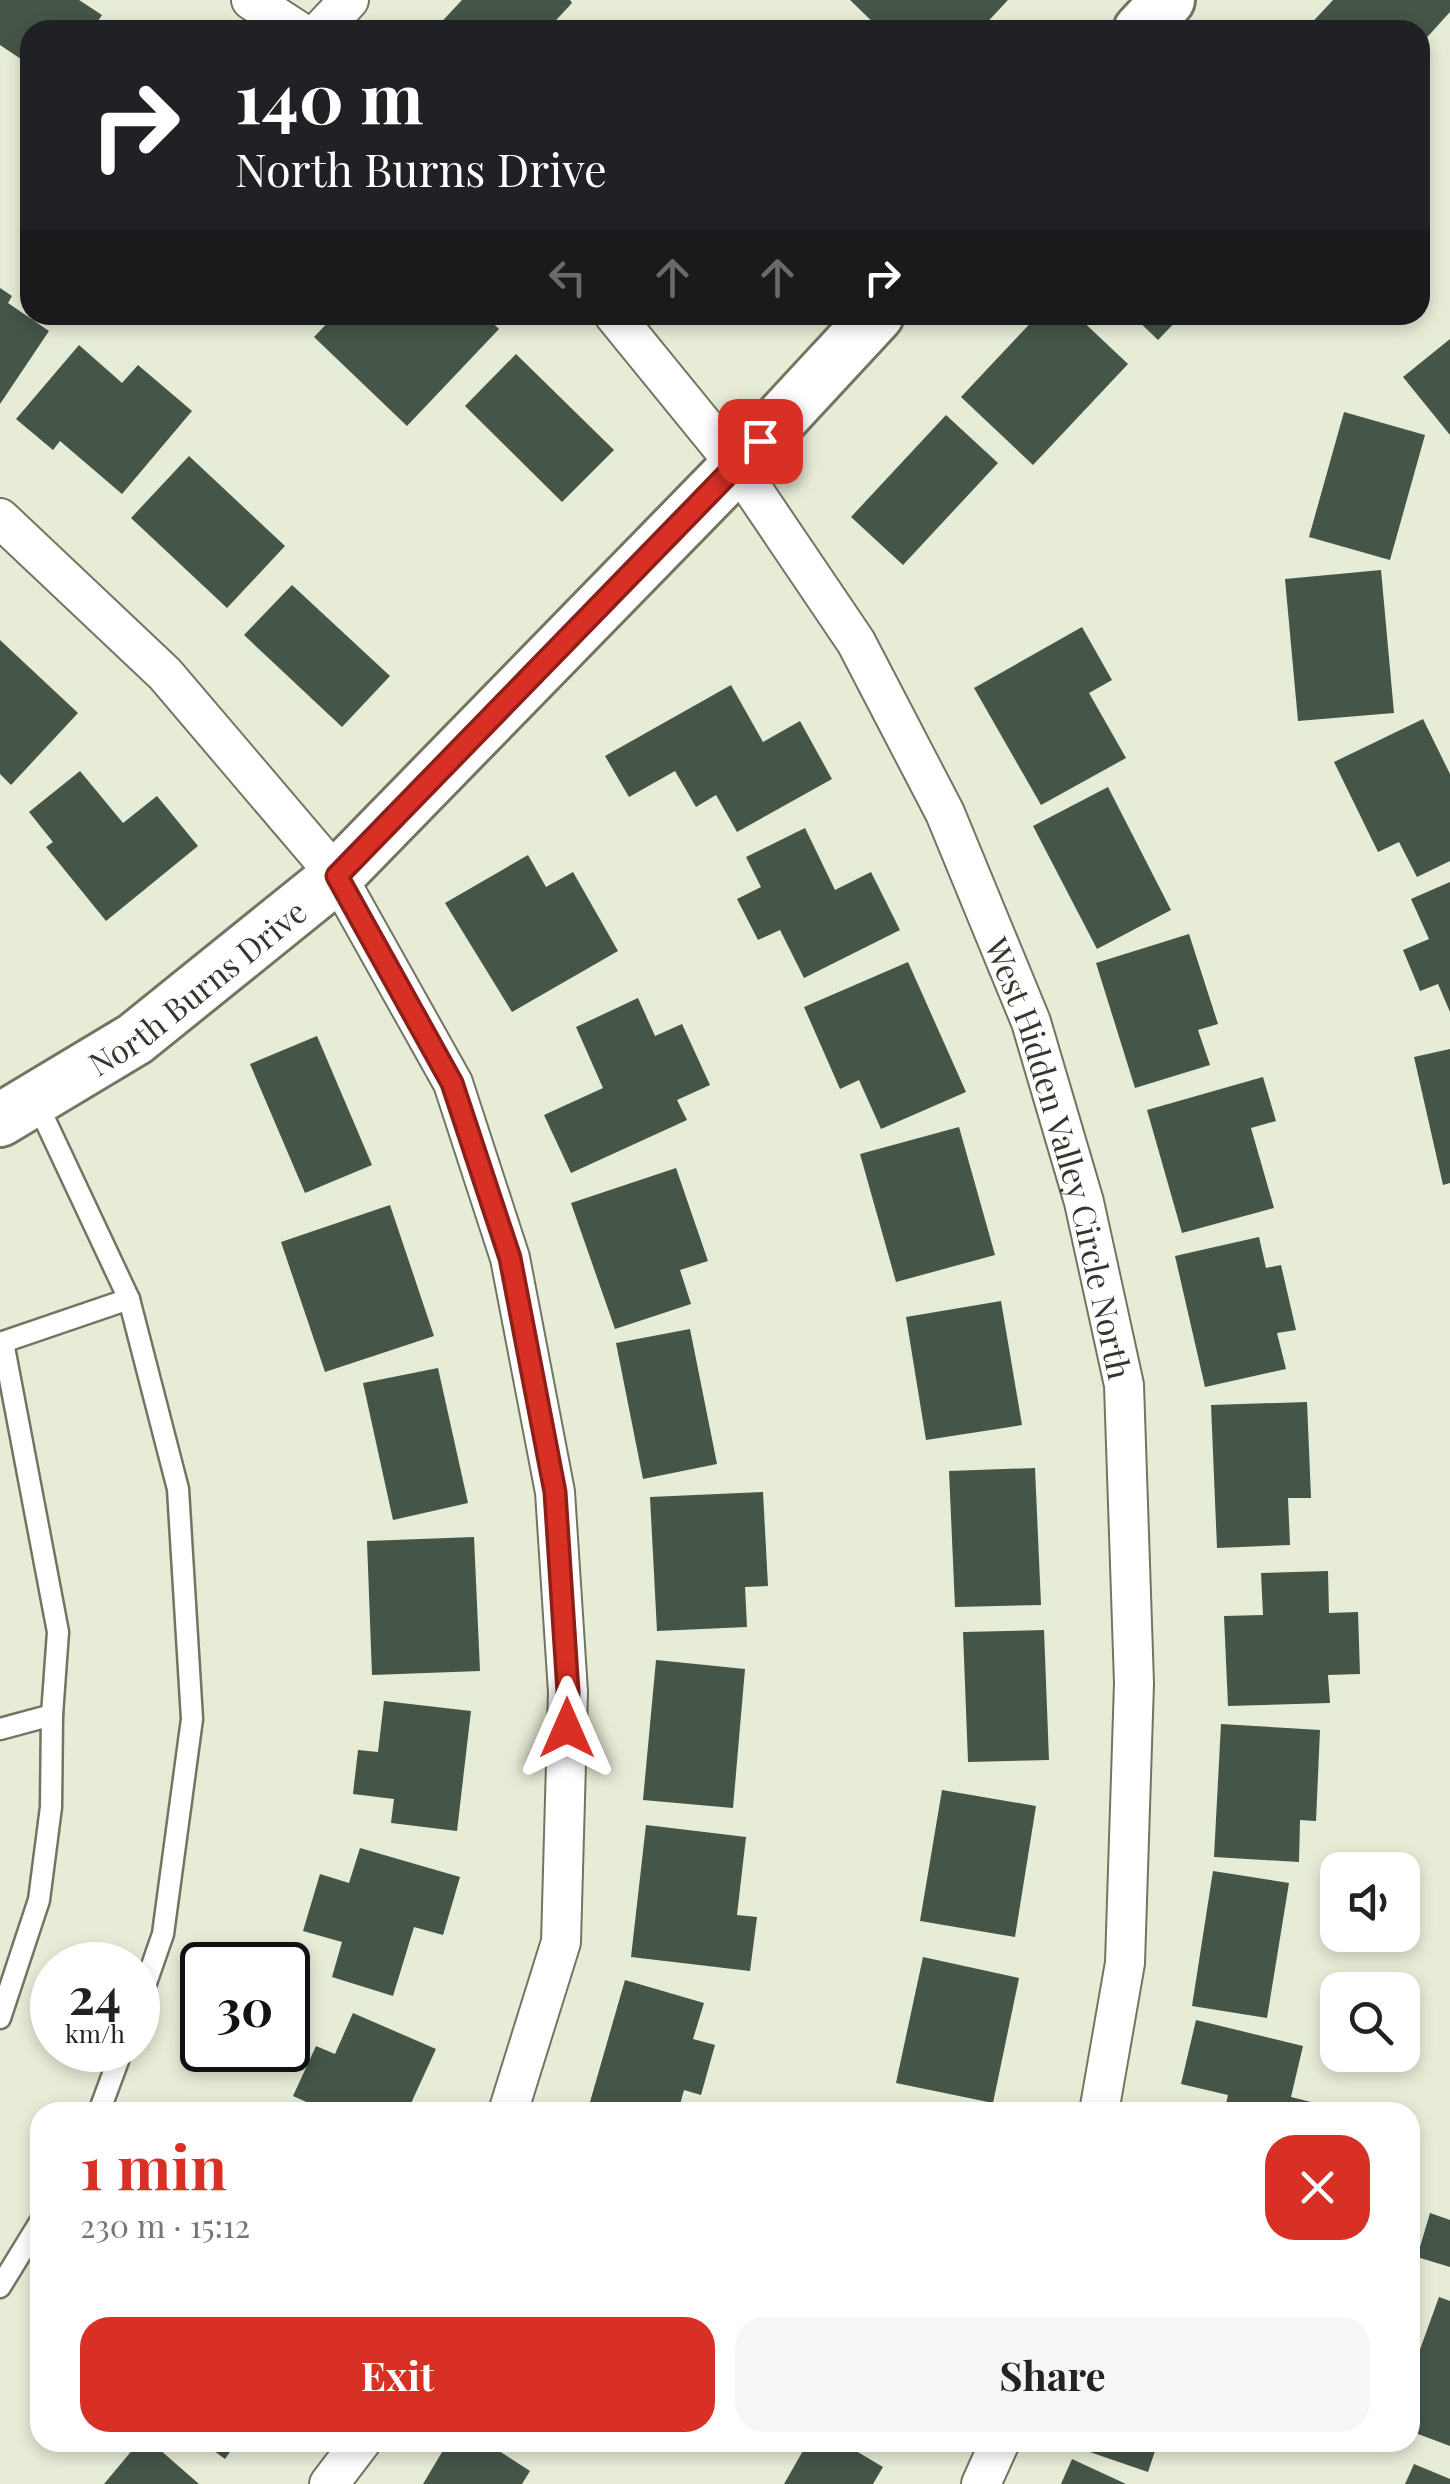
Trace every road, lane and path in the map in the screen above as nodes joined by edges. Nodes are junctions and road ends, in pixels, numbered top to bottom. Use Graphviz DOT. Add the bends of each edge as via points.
graph roads {
  1 [pos="252,0"];
  2 [pos="349,0"];
  3 [pos="1168,0"];
  4 [pos="282,20"];
  5 [pos="330,20"];
  6 [pos="1149,20"];
  7 [pos="622,325"];
  8 [pos="868,325"];
  9 [pos="737,466"];
  10 [pos="0,518"];
  11 [pos="337,876"];
  12 [pos="18,1109"];
  13 [pos="129,1298"];
  14 [pos="52,1715"];
  15 [pos="0,1729"];
  16 [pos="160,1943"];
  17 [pos="0,2018"];
  18 [pos="114,2072"];
  19 [pos="103,2102"];
  20 [pos="511,2102"];
  21 [pos="1101,2102"];
  22 [pos="30,2238"];
  23 [pos="0,2287"];
  24 [pos="353,2452"];
  25 [pos="995,2452"];
  26 [pos="329,2484"];
  27 [pos="981,2484"];
  1 -- 4 [label="street"];
  2 -- 5 [label="street"];
  3 -- 6 [label="street"];
  7 -- 9 [label="street, West Hidden Valley Circle North"];
  8 -- 9 [label="street, North Burns Drive"];
  9 -- 11 [label="street, North Burns Drive"];
  9 -- 21 [label="street, West Hidden Valley Circle North" via="856,642 945,812 1031,1022 1084,1202 1124,1385 1134,1683 1125,1963"];
  10 -- 11 [label="street" via="165,674"];
  11 -- 12 [label="street, North Burns Drive" via="135,1039"];
  11 -- 20 [label="street" via="452,1083 510,1258 555,1492 568,1692 561,1942"];
  12 -- 13 [label="lane"];
  13 -- 14 [label="lane" via="3,1342 58,1632"];
  13 -- 16 [label="lane" via="178,1489 192,1719"];
  14 -- 15 [label="lane"];
  14 -- 17 [label="lane" via="51,1807 39,1900"];
  18 -- 19 [label="lane"];
  22 -- 23 [label="lane"];
  24 -- 26 [label="street"];
  25 -- 27 [label="street"];
}
